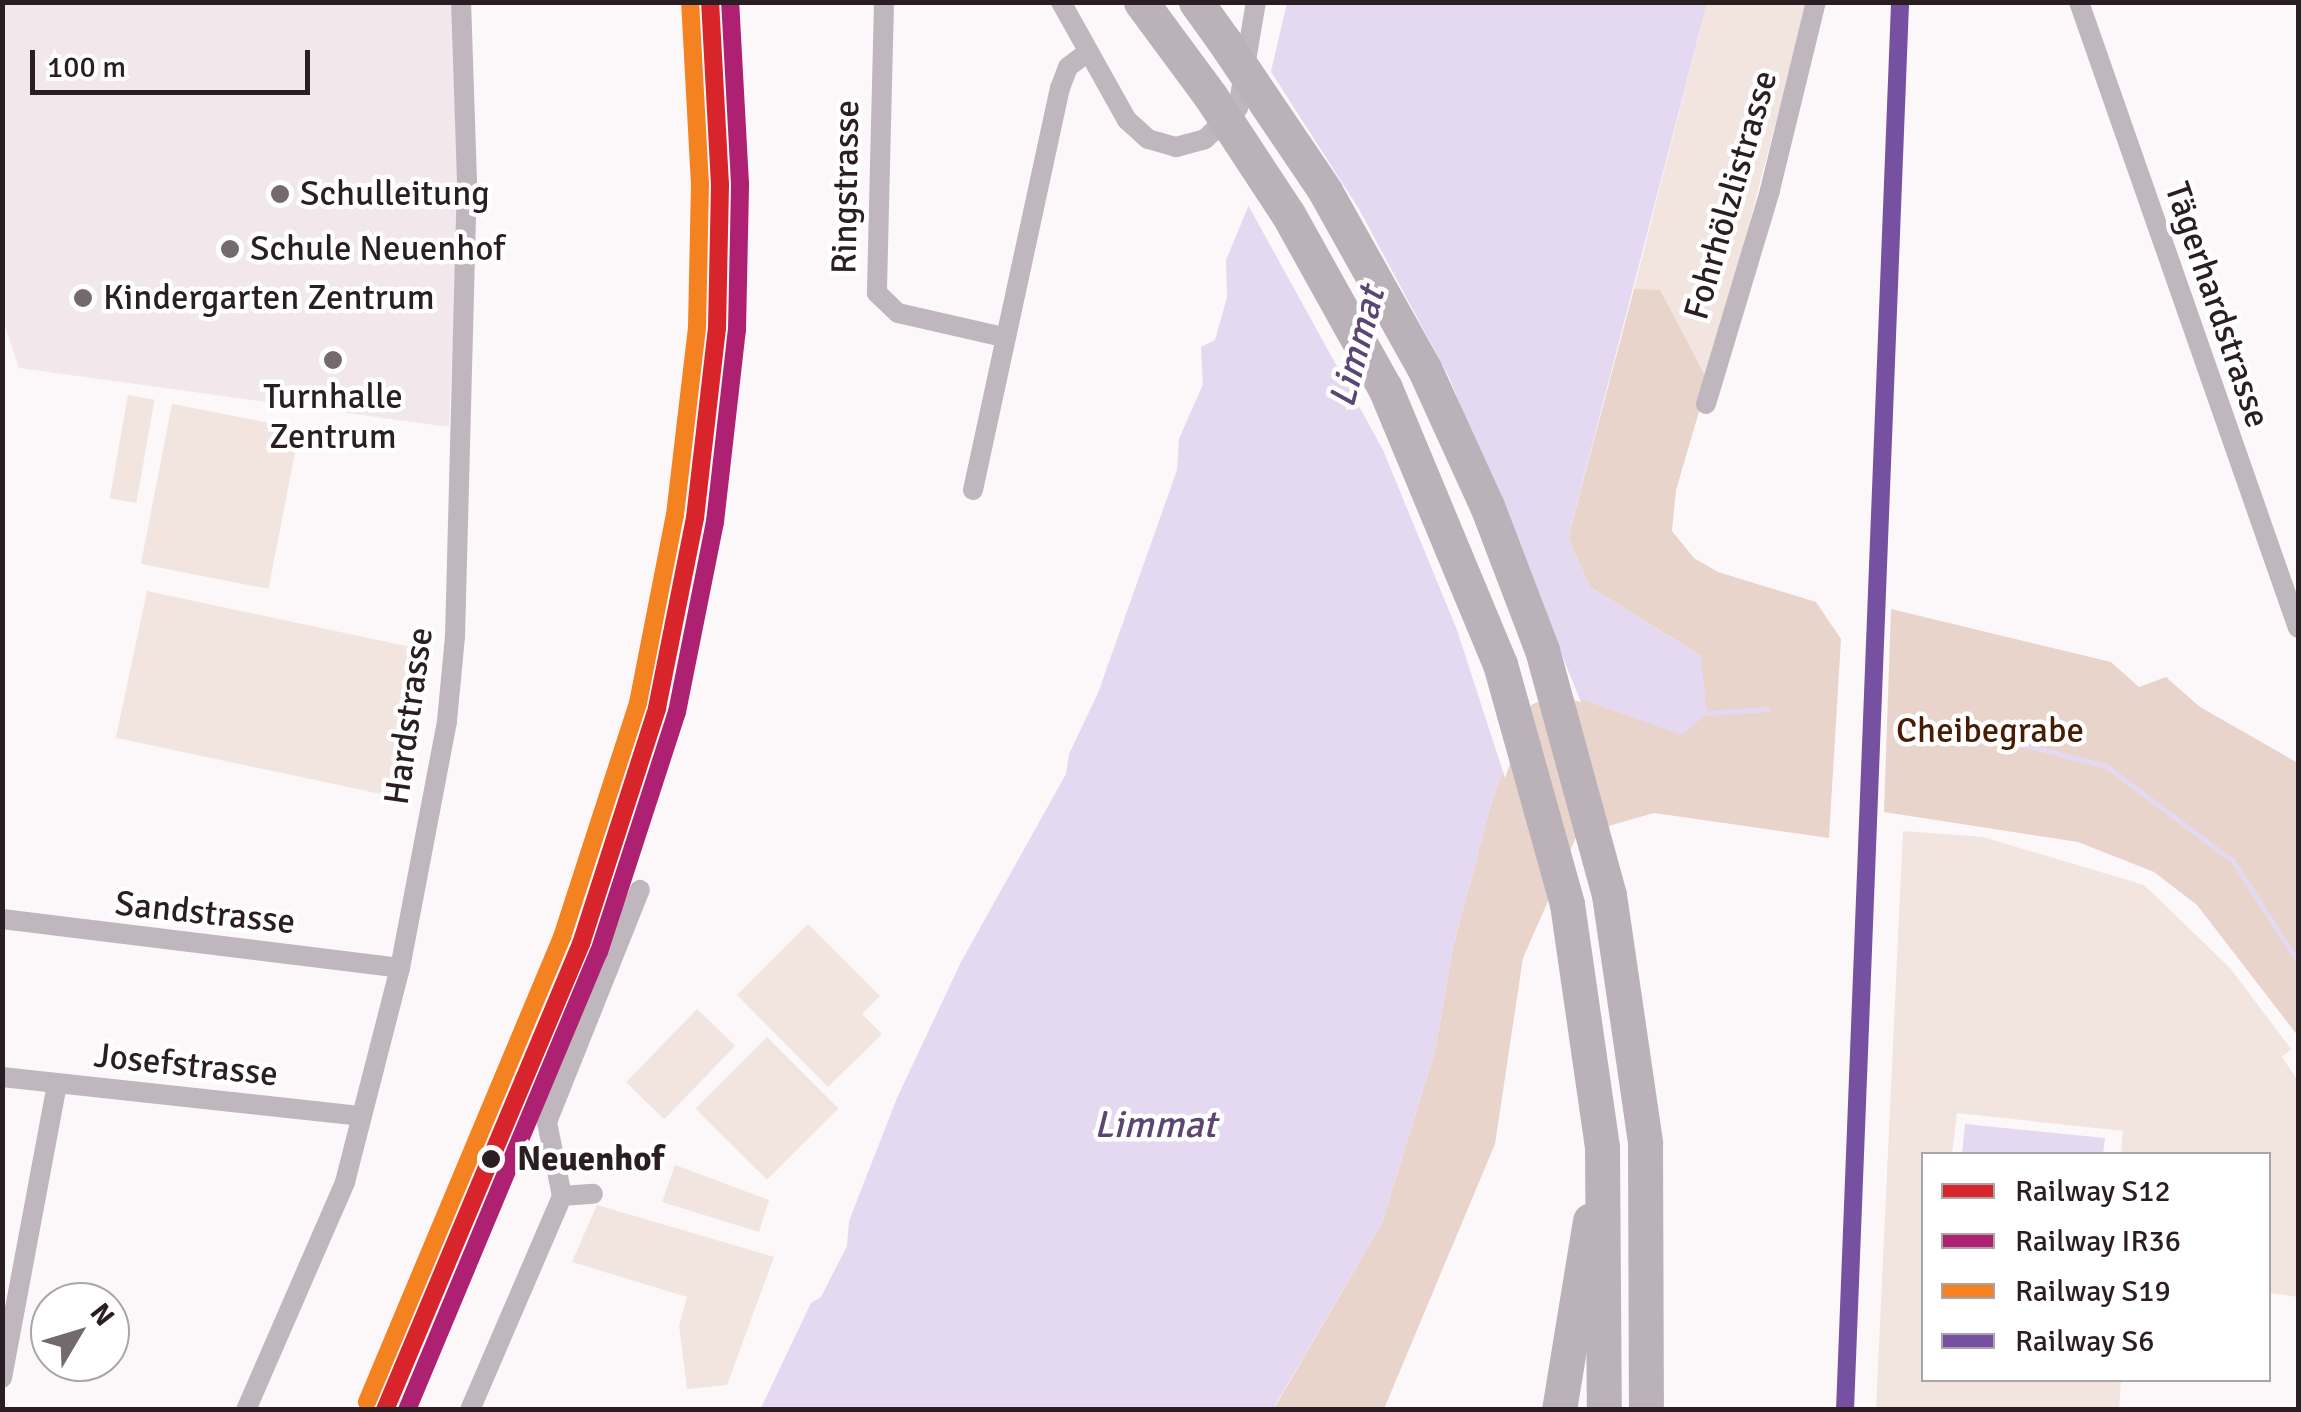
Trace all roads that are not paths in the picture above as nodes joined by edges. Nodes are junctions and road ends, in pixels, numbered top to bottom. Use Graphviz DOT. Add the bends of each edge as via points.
graph roads {
  1 [pos="461,2"];
  2 [pos="884,2"];
  3 [pos="1061,2"];
  4 [pos="1141,2"];
  5 [pos="1196,2"];
  6 [pos="1256,2"];
  7 [pos="1816,2"];
  8 [pos="2079,2"];
  9 [pos="1088,52"];
  10 [pos="1225,102"];
  11 [pos="1004,337"];
  12 [pos="1706,404"];
  13 [pos="973,490"];
  14 [pos="2298,628"];
  15 [pos="640,890"];
  16 [pos="2,919"];
  17 [pos="400,968"];
  18 [pos="2,1077"];
  19 [pos="58,1084"];
  20 [pos="362,1116"];
  21 [pos="1602,1146"];
  22 [pos="592,1194"];
  23 [pos="562,1196"];
  24 [pos="2,1378"];
  25 [pos="246,1410"];
  26 [pos="470,1410"];
  27 [pos="1559,1410"];
  28 [pos="1604,1410"];
  29 [pos="1646,1410"];
  1 -- 17 [label="street, Hardstrasse" via="468,181 456,637"];
  2 -- 11 [label="street, Ringstrasse" via="877,293 898,313"];
  3 -- 9 [label="street"];
  4 -- 10 [label="highway"];
  5 -- 29 [label="highway, bridge" via="1334,205 1424,368 1506,552 1560,708 1609,896 1641,1094 1650,1248"];
  6 -- 10 [label="street"];
  7 -- 12 [label="street, Fohrhölzlistrasse" via="1770,190"];
  8 -- 14 [label="street, Tägerhardstrasse"];
  9 -- 10 [label="street" via="1127,120 1156,143 1197,142"];
  9 -- 11 [label="street" via="1065,72"];
  10 -- 21 [label="highway, bridge" via="1406,432 1483,616 1535,776 1577,952"];
  11 -- 13 [label="street"];
  15 -- 23 [label="street" via="547,1122"];
  16 -- 17 [label="street, Sandstrasse"];
  17 -- 20 [label="street, Hardstrasse"];
  18 -- 19 [label="street, Josefstrasse"];
  19 -- 20 [label="street, Josefstrasse"];
  19 -- 24 [label="street"];
  20 -- 25 [label="street, Hardstrasse" via="307,1280"];
  21 -- 27 [label="highway"];
  21 -- 28 [label="highway"];
  22 -- 23 [label="street"];
  23 -- 26 [label="street"];
}
